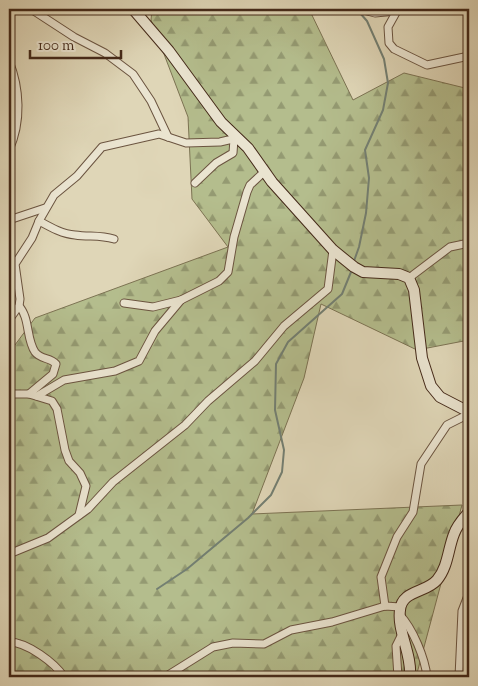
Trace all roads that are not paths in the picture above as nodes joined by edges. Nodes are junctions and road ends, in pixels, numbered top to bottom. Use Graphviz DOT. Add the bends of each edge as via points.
graph roads {
  1 [pos="31,9"];
  2 [pos="133,9"];
  3 [pos="359,9"];
  4 [pos="398,10"];
  5 [pos="469,56"];
  6 [pos="9,61"];
  7 [pos="168,137"];
  8 [pos="235,138"];
  9 [pos="9,150"];
  10 [pos="264,172"];
  11 [pos="195,183"];
  12 [pos="45,208"];
  13 [pos="9,220"];
  14 [pos="39,221"];
  15 [pos="114,239"];
  16 [pos="469,243"];
  17 [pos="333,250"];
  18 [pos="409,278"];
  19 [pos="181,300"];
  20 [pos="124,303"];
  21 [pos="19,306"];
  22 [pos="9,320"];
  23 [pos="9,394"];
  24 [pos="33,395"];
  25 [pos="469,413"];
  26 [pos="469,512"];
  27 [pos="79,515"];
  28 [pos="9,554"];
  29 [pos="469,592"];
  30 [pos="385,606"];
  31 [pos="400,611"];
  32 [pos="403,632"];
  33 [pos="9,642"];
  34 [pos="64,677"];
  35 [pos="165,677"];
  36 [pos="398,677"];
  37 [pos="410,677"];
  38 [pos="427,677"];
  39 [pos="458,677"];
  1 -- 7 [label="street" via="105,53 133,74 151,101"];
  2 -- 8 [label="street"];
  3 -- 4 [label="street" via="375,13"];
  4 -- 5 [label="street" via="388,27 389,43 394,49 427,65"];
  6 -- 9 [label="street" via="19,95"];
  7 -- 8 [label="street" via="186,142 220,142"];
  7 -- 12 [label="street" via="151,135 102,147"];
  8 -- 10 [label="street" via="248,148"];
  8 -- 11 [label="street" via="232,153"];
  10 -- 17 [label="street"];
  10 -- 19 [label="street" via="247,192 228,272"];
  12 -- 13 [label="street"];
  12 -- 14 [label="street"];
  14 -- 15 [label="street" via="64,233"];
  14 -- 21 [label="street" via="14,267 20,285"];
  16 -- 18 [label="street" via="450,247"];
  17 -- 18 [label="street" via="364,272 399,274"];
  17 -- 27 [label="street" via="328,289 294,316 255,361 208,401 185,426 128,468 98,501"];
  18 -- 25 [label="street" via="414,290 422,358 431,386 440,398"];
  19 -- 20 [label="street" via="153,307"];
  19 -- 24 [label="street" via="155,331 139,361 115,371 64,380"];
  21 -- 22 [label="street"];
  21 -- 24 [label="street" via="36,353 54,361 56,367"];
  23 -- 24 [label="street"];
  24 -- 27 [label="street" via="55,405 69,461 84,478 86,492"];
  25 -- 30 [label="street" via="447,425 422,464 413,512 397,537 381,577"];
  26 -- 31 [label="street" via="454,534 446,564 437,581 406,598"];
  27 -- 28 [label="street" via="48,538"];
  29 -- 39 [label="street" via="462,611"];
  30 -- 31 [label="street"];
  30 -- 35 [label="street" via="291,630 270,642 213,647"];
  31 -- 32 [label="street"];
  31 -- 38 [label="street"];
  32 -- 36 [label="street" via="396,646"];
  32 -- 37 [label="street"];
  33 -- 34 [label="street" via="36,653"];
}
